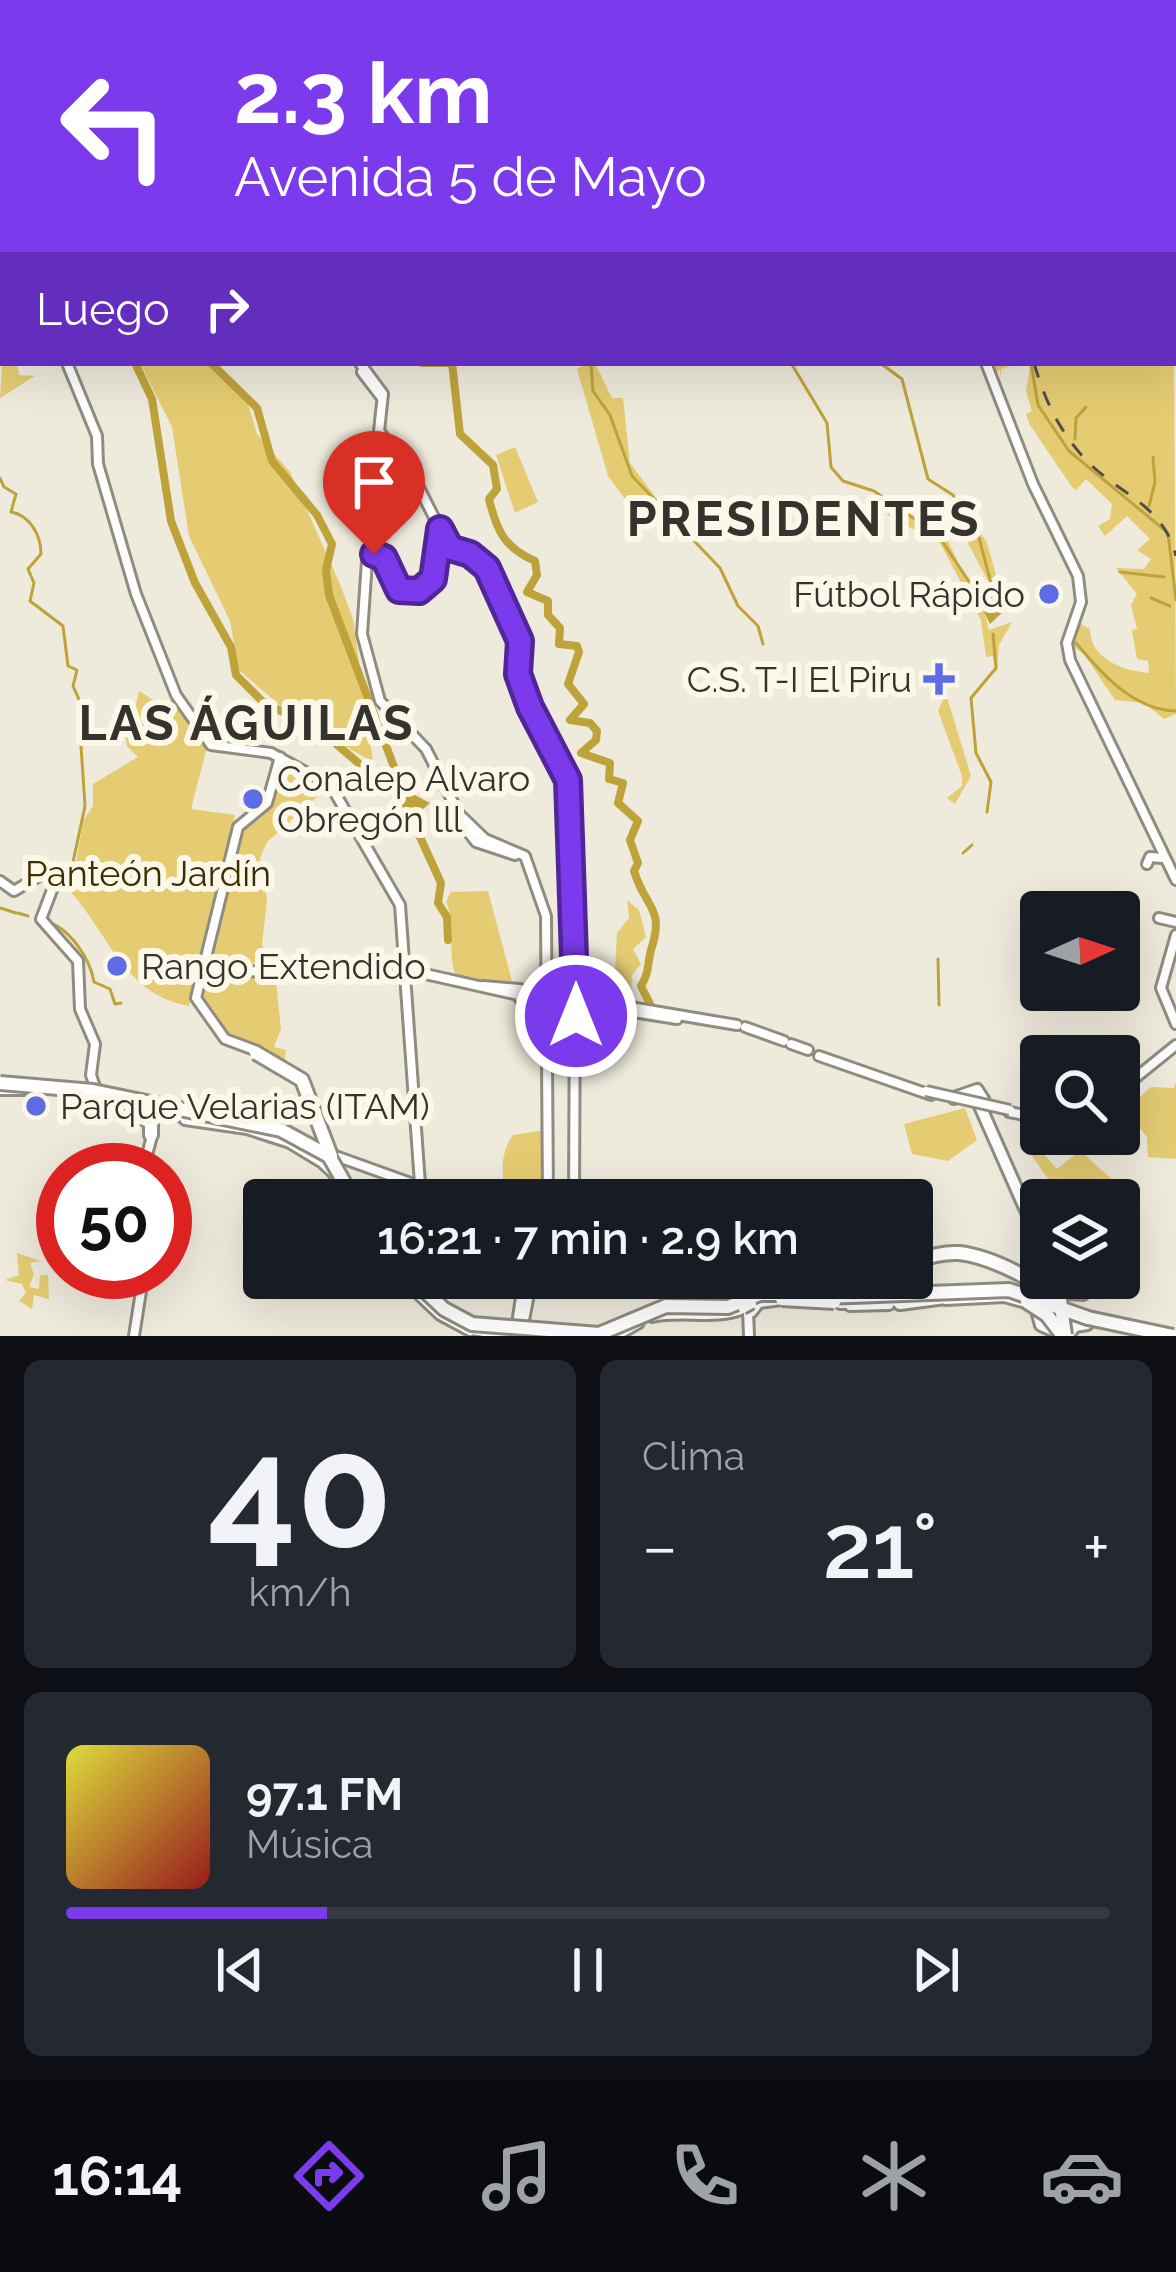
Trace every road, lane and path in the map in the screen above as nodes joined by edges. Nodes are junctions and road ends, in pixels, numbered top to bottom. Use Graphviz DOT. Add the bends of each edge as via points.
graph roads {
  1 [pos="69,366"];
  2 [pos="987,366"];
  3 [pos="361,367"];
  4 [pos="441,531"];
  5 [pos="450,549"];
  6 [pos="436,573"];
  7 [pos="432,584"];
  8 [pos="404,727"];
  9 [pos="1102,734"];
  10 [pos="278,760"];
  11 [pos="570,792"];
  12 [pos="511,849"];
  13 [pos="523,857"];
  14 [pos="1162,858"];
  15 [pos="1147,864"];
  16 [pos="0,881"];
  17 [pos="1176,884"];
  18 [pos="535,888"];
  19 [pos="1160,914"];
  20 [pos="1176,918"];
  21 [pos="1176,939"];
  22 [pos="208,942"];
  23 [pos="206,968"];
  24 [pos="408,970"];
  25 [pos="521,976"];
  26 [pos="481,987"];
  27 [pos="1162,988"];
  28 [pos="522,993"];
  29 [pos="586,1002"];
  30 [pos="194,1003"];
  31 [pos="549,1012"];
  32 [pos="1176,1022"];
  33 [pos="1176,1043"];
  34 [pos="250,1050"];
  35 [pos="808,1051"];
  36 [pos="819,1055"];
  37 [pos="283,1067"];
  38 [pos="1140,1071"];
  39 [pos="3,1086"];
  40 [pos="63,1089"];
  41 [pos="98,1091"];
  42 [pos="925,1092"];
  43 [pos="954,1098"];
  44 [pos="984,1108"];
  45 [pos="313,1111"];
  46 [pos="1010,1111"];
  47 [pos="145,1112"];
  48 [pos="177,1112"];
  49 [pos="1020,1113"];
  50 [pos="222,1123"];
  51 [pos="282,1135"];
  52 [pos="144,1143"];
  53 [pos="1006,1158"];
  54 [pos="330,1161"];
  55 [pos="340,1179"];
  56 [pos="340,1179"];
  57 [pos="400,1179"];
  58 [pos="420,1179"];
  59 [pos="548,1179"];
  60 [pos="575,1179"];
  61 [pos="1020,1188"];
  62 [pos="1020,1190"];
  63 [pos="933,1256"];
  64 [pos="933,1293"];
  65 [pos="934,1295"];
  66 [pos="977,1295"];
  67 [pos="140,1299"];
  68 [pos="431,1299"];
  69 [pos="432,1299"];
  70 [pos="433,1299"];
  71 [pos="524,1299"];
  72 [pos="733,1299"];
  73 [pos="733,1299"];
  74 [pos="738,1299"];
  75 [pos="741,1299"];
  76 [pos="742,1299"];
  77 [pos="742,1299"];
  78 [pos="748,1299"];
  79 [pos="794,1299"];
  80 [pos="814,1299"];
  81 [pos="814,1299"];
  82 [pos="853,1299"];
  83 [pos="883,1299"];
  84 [pos="836,1302"];
  85 [pos="1049,1306"];
  86 [pos="690,1309"];
  87 [pos="642,1314"];
  88 [pos="462,1323"];
  89 [pos="1087,1324"];
  90 [pos="519,1332"];
  91 [pos="545,1332"];
  92 [pos="1143,1332"];
  93 [pos="134,1333"];
  94 [pos="582,1334"];
  95 [pos="1174,1335"];
  96 [pos="612,1336"];
  97 [pos="751,1336"];
  1 -- 10 [label="main road" via="97,436 132,584 174,692 211,745"];
  2 -- 9 [label="main road" via="1074,567 1082,602 1068,655"];
  3 -- 4 [label="main road" via="383,399 380,431"];
  4 -- 5 [label="main road"];
  4 -- 6 [label="main road"];
  4 -- 7 [label="main road"];
  5 -- 6 [label="main road" via="442,549"];
  5 -- 11 [label="main road" via="487,568 520,649 519,679"];
  6 -- 7 [label="main road"];
  7 -- 8 [label="main road" via="405,594 378,555 362,566 360,628 375,696"];
  8 -- 12 [label="main road" via="426,749 459,814"];
  8 -- 13 [label="main road" via="472,839"];
  9 -- 14 [label="main road"];
  9 -- 17 [label="main road"];
  10 -- 22 [label="main road" via="266,805 238,827"];
  10 -- 24 [label="main road" via="331,786 400,907"];
  11 -- 29 [label="main road"];
  11 -- 29 [label="main road" via="572,938"];
  12 -- 13 [label="main road"];
  12 -- 18 [label="main road" via="527,859"];
  13 -- 18 [label="main road"];
  14 -- 15 [label="main road"];
  14 -- 17 [label="main road"];
  16 -- 41 [label="main road" via="19,890 50,872 58,882 40,916 78,961"];
  18 -- 31 [label="main road" via="546,918"];
  19 -- 20 [label="main road"];
  21 -- 27 [label="main road"];
  22 -- 23 [label="main road"];
  22 -- 30 [label="main road"];
  23 -- 23 [label="main road" via="221,970 304,970 249,968"];
  23 -- 30 [label="main road"];
  23 -- 34 [label="main road" via="199,1009 225,1039"];
  24 -- 26 [label="main road"];
  24 -- 58 [label="main road"];
  25 -- 26 [label="main road"];
  26 -- 28 [label="main road"];
  26 -- 31 [label="main road"];
  27 -- 32 [label="main road"];
  27 -- 32 [label="main road"];
  29 -- 35 [label="main road" via="740,1028"];
  29 -- 60 [label="main road"];
  30 -- 37 [label="main road" via="225,1042"];
  31 -- 59 [label="main road"];
  33 -- 38 [label="main road"];
  34 -- 37 [label="main road"];
  34 -- 45 [label="highway, bridge" via="298,1076"];
  36 -- 42 [label="main road"];
  37 -- 54 [label="main road" via="302,1084"];
  39 -- 40 [label="highway"];
  39 -- 41 [label="main road"];
  39 -- 41 [label="main road"];
  39 -- 54 [label="highway, bridge" via="75,1088 254,1122 309,1143"];
  40 -- 50 [label="highway"];
  40 -- 51 [label="highway"];
  41 -- 47 [label="main road"];
  41 -- 47 [label="main road"];
  42 -- 43 [label="main road, bridge"];
  42 -- 44 [label="main road, bridge"];
  43 -- 44 [label="main road, bridge" via="975,1090"];
  43 -- 46 [label="main road, bridge"];
  44 -- 46 [label="main road, bridge"];
  44 -- 53 [label="main road"];
  44 -- 53 [label="main road"];
  45 -- 51 [label="highway, bridge" via="321,1150"];
  45 -- 54 [label="highway, bridge"];
  46 -- 49 [label="main road"];
  47 -- 48 [label="main road"];
  47 -- 50 [label="main road"];
  47 -- 52 [label="main road"];
  48 -- 51 [label="main road"];
  48 -- 51 [label="highway, bridge"];
  50 -- 51 [label="highway"];
  51 -- 54 [label="main road"];
  51 -- 54 [label="main road"];
  51 -- 54 [label="highway, bridge"];
  51 -- 56 [label="highway" via="329,1159"];
  53 -- 61 [label="main road"];
  53 -- 62 [label="main road"];
  54 -- 55 [label="highway, bridge"];
  54 -- 57 [label="main road"];
  63 -- 85 [label="highway, bridge" via="974,1256 1049,1293"];
  64 -- 85 [label="main road" via="999,1288"];
  65 -- 66 [label="highway, bridge"];
  65 -- 84 [label="highway, bridge"];
  65 -- 84 [label="highway, bridge"];
  65 -- 85 [label="highway, bridge"];
  65 -- 85 [label="highway" via="999,1291"];
  65 -- 95 [label="highway, bridge" via="1015,1292 1088,1318"];
  65 -- 96 [label="highway, bridge" via="870,1303 762,1298 724,1313 658,1314"];
  66 -- 84 [label="highway"];
  66 -- 85 [label="highway, bridge"];
  66 -- 85 [label="highway, bridge"];
  66 -- 85 [label="highway"];
  67 -- 93 [label="main road"];
  68 -- 90 [label="highway, bridge" via="460,1326"];
  69 -- 78 [label="highway, bridge" via="480,1327 599,1334 667,1306 728,1307"];
  70 -- 88 [label="highway"];
  71 -- 90 [label="main road"];
  72 -- 86 [label="highway"];
  73 -- 86 [label="main road"];
  74 -- 87 [label="highway" via="719,1309"];
  75 -- 86 [label="highway, bridge"];
  76 -- 97 [label="main road"];
  77 -- 97 [label="main road"];
  79 -- 84 [label="highway"];
  80 -- 84 [label="highway, bridge"];
  81 -- 84 [label="main road"];
  82 -- 83 [label="highway"];
  84 -- 85 [label="main road" via="1000,1297"];
  85 -- 89 [label="main road" via="1075,1326"];
  85 -- 92 [label="highway, bridge"];
  85 -- 92 [label="highway"];
  85 -- 92 [label="main road"];
  86 -- 87 [label="main road"];
  86 -- 96 [label="highway" via="650,1315"];
  87 -- 94 [label="main road"];
  87 -- 96 [label="highway"];
  88 -- 90 [label="highway"];
  88 -- 90 [label="main road"];
  89 -- 92 [label="main road"];
  90 -- 91 [label="highway"];
  90 -- 94 [label="highway"];
  91 -- 94 [label="main road"];
  92 -- 95 [label="highway"];
}
